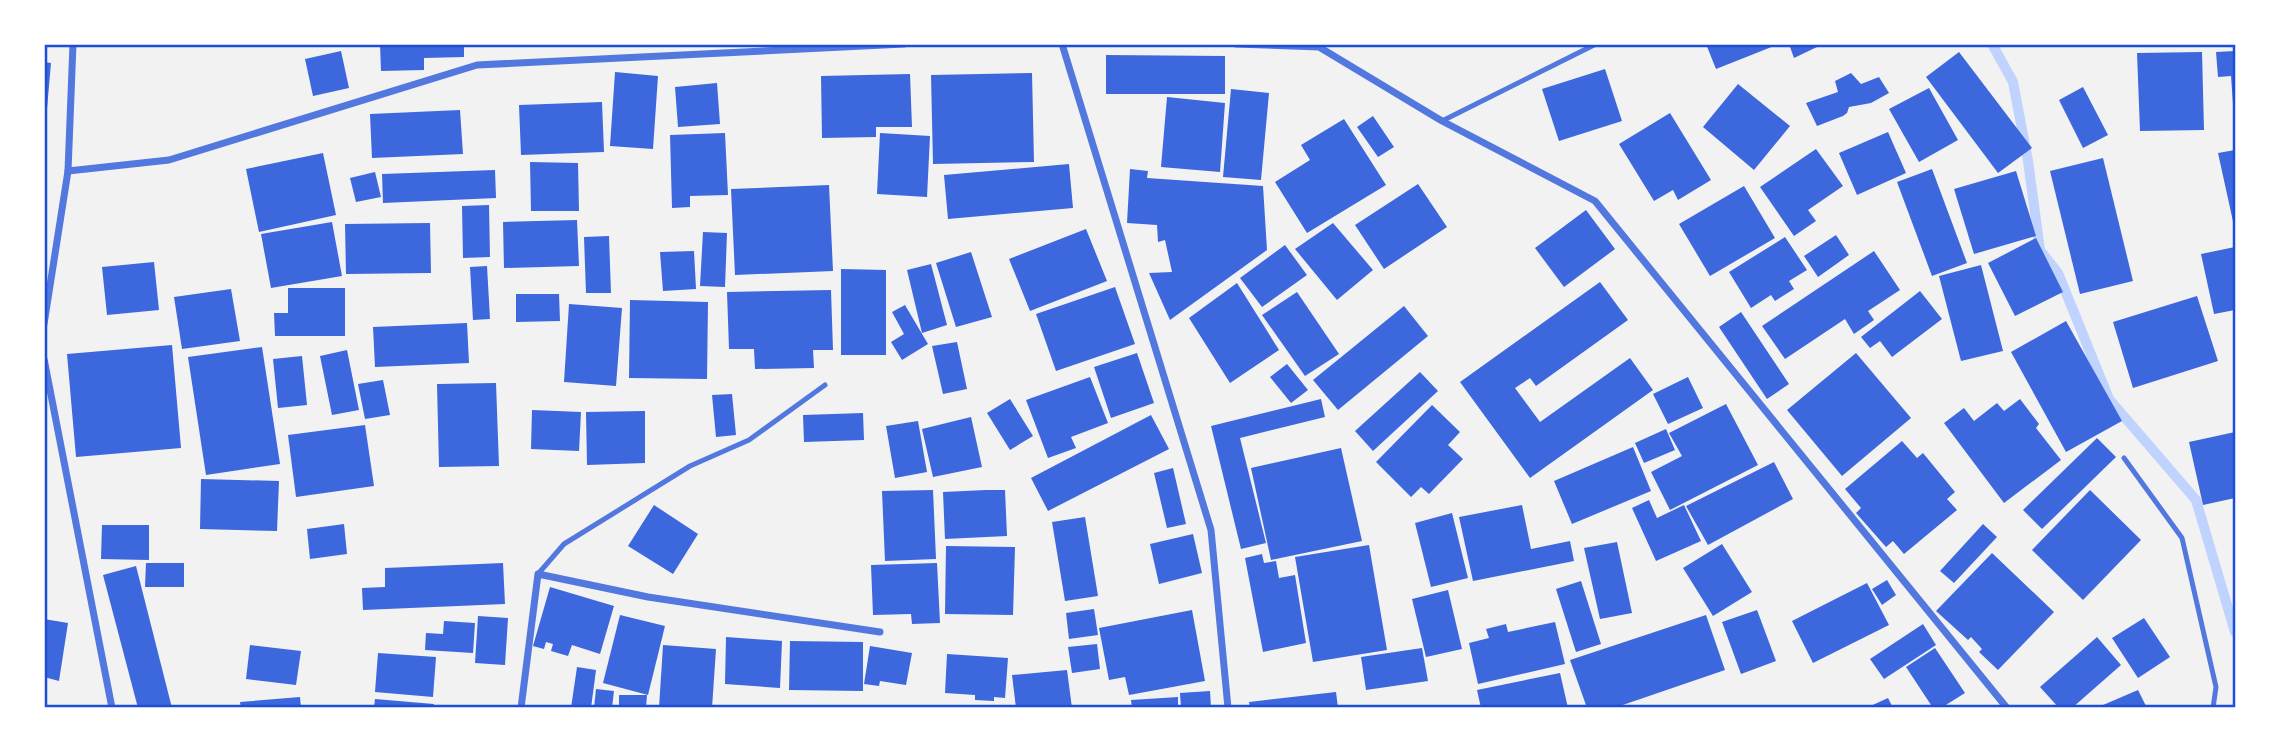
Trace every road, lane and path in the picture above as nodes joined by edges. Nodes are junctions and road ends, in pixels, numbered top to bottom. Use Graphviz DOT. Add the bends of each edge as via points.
graph roads {
  1 [pos="73,44"];
  2 [pos="904,44"];
  3 [pos="1062,44"];
  4 [pos="1236,44"];
  5 [pos="1596,44"];
  6 [pos="1319,46"];
  7 [pos="1442,121"];
  8 [pos="68,171"];
  9 [pos="44,324"];
  10 [pos="44,359"];
  11 [pos="825,385"];
  12 [pos="2124,458"];
  13 [pos="538,574"];
  14 [pos="880,632"];
  15 [pos="112,708"];
  16 [pos="521,708"];
  17 [pos="1228,708"];
  18 [pos="2007,708"];
  19 [pos="2213,708"];
  1 -- 8 [label="street"];
  2 -- 8 [label="street" via="477,65 169,160"];
  3 -- 17 [label="street" via="1212,530"];
  4 -- 6 [label="street"];
  5 -- 7 [label="lane"];
  6 -- 7 [label="street"];
  7 -- 18 [label="street" via="1595,201"];
  8 -- 9 [label="street"];
  10 -- 15 [label="street"];
  11 -- 13 [label="lane" via="749,440 691,466 564,544"];
  12 -- 19 [label="lane" via="2182,538 2216,687"];
  13 -- 14 [label="street" via="701,606"];
  13 -- 16 [label="street"];
}
